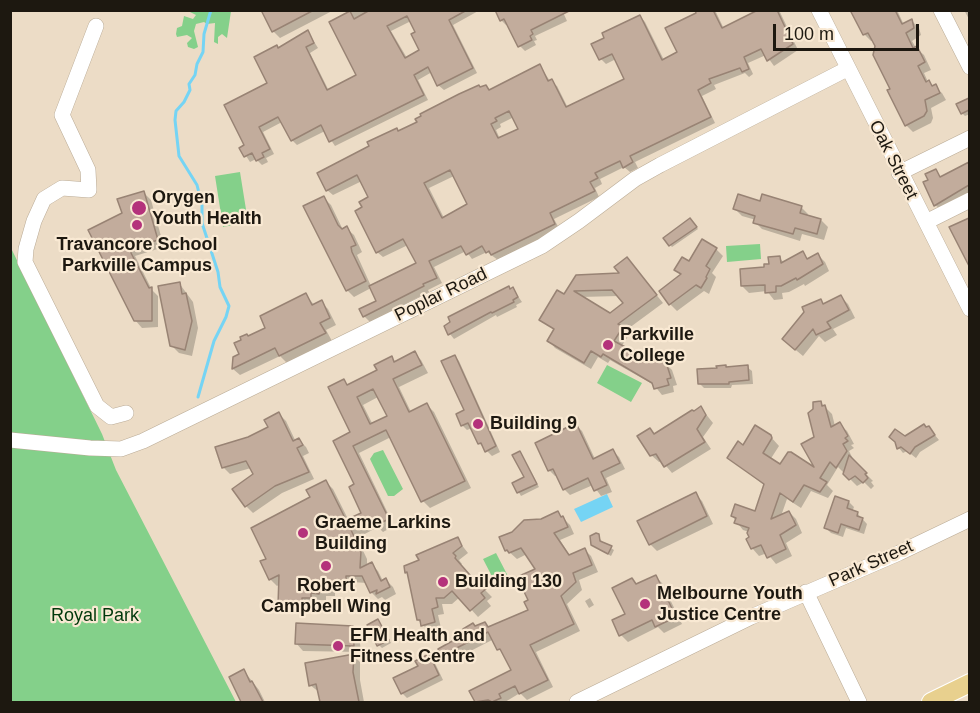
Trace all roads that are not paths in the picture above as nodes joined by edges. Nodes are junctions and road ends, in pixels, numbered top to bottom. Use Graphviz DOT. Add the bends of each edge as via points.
graph roads {
  1 [pos="819,10"];
  2 [pos="941,10"];
  3 [pos="96,26"];
  4 [pos="969,67"];
  5 [pos="847,69"];
  6 [pos="969,138"];
  7 [pos="899,173"];
  8 [pos="969,200"];
  9 [pos="926,222"];
  10 [pos="969,309"];
  11 [pos="126,413"];
  12 [pos="10,440"];
  13 [pos="969,519"];
  14 [pos="806,592"];
  15 [pos="969,683"];
  16 [pos="577,702"];
  17 [pos="860,702"];
  18 [pos="931,702"];
  1 -- 5 [label="street, Oak Street"];
  2 -- 4 [label="street"];
  3 -- 11 [label="street" via="62,115 88,170 89,190 62,188 44,199 34,221 25,262 97,406 111,417"];
  5 -- 7 [label="street, Oak Street"];
  5 -- 12 [label="street, Poplar Road" via="635,179 542,246 143,441 121,449"];
  6 -- 7 [label="street"];
  7 -- 9 [label="street, Oak Street"];
  8 -- 9 [label="street"];
  9 -- 10 [label="street, Oak Street"];
  13 -- 14 [label="street, Park Street"];
  14 -- 16 [label="street, Park Street"];
  14 -- 17 [label="street"];
  15 -- 18 [label="main road"];
}
